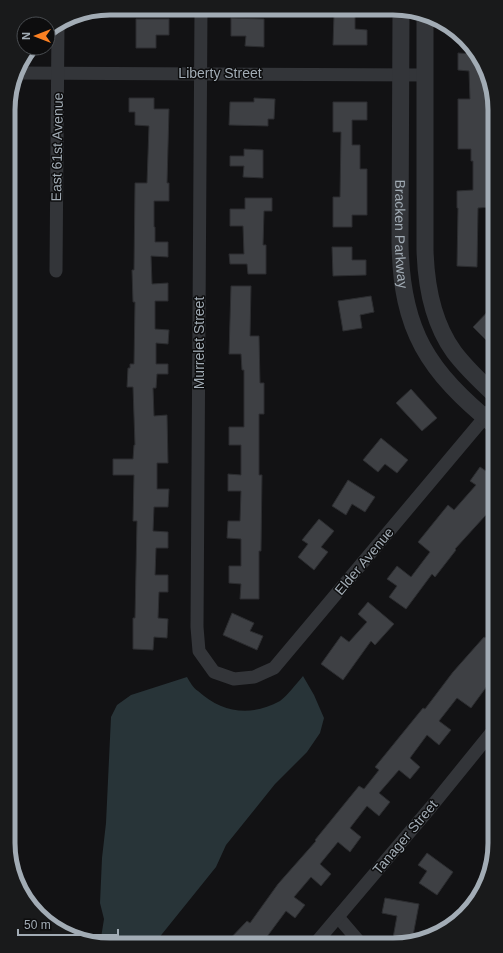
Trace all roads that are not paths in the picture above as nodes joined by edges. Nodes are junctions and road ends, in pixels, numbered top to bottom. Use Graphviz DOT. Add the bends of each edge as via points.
graph roads {
  1 [pos="201,15"];
  2 [pos="401,15"];
  3 [pos="425,20"];
  4 [pos="58,31"];
  5 [pos="23,73"];
  6 [pos="58,73"];
  7 [pos="200,73"];
  8 [pos="401,75"];
  9 [pos="425,75"];
  10 [pos="56,271"];
  11 [pos="488,389"];
  12 [pos="488,414"];
  13 [pos="488,419"];
  14 [pos="214,672"];
  15 [pos="488,737"];
  16 [pos="338,917"];
  17 [pos="320,938"];
  18 [pos="356,938"];
  1 -- 7 [label="street, Murrelet Street"];
  2 -- 8 [label="street, Bracken Parkway"];
  3 -- 9 [label="street, Bracken Parkway"];
  4 -- 6 [label="street, East 61st Avenue"];
  5 -- 6 [label="street, Liberty Street"];
  6 -- 7 [label="street, Liberty Street"];
  6 -- 10 [label="street, East 61st Avenue"];
  7 -- 8 [label="street, Liberty Street"];
  7 -- 14 [label="street, Murrelet Street" via="197,627 199,651"];
  8 -- 9 [label="street, Liberty Street"];
  8 -- 12 [label="street, Bracken Parkway" via="400,260 406,305 413,328 434,366 459,395"];
  9 -- 11 [label="street, Bracken Parkway" via="425,250 431,300 453,351"];
  13 -- 14 [label="street, Elder Avenue" via="274,668 254,677 234,679"];
  15 -- 16 [label="street, Tanager Street"];
  16 -- 17 [label="street, Tanager Street"];
  16 -- 18 [label="street"];
}
